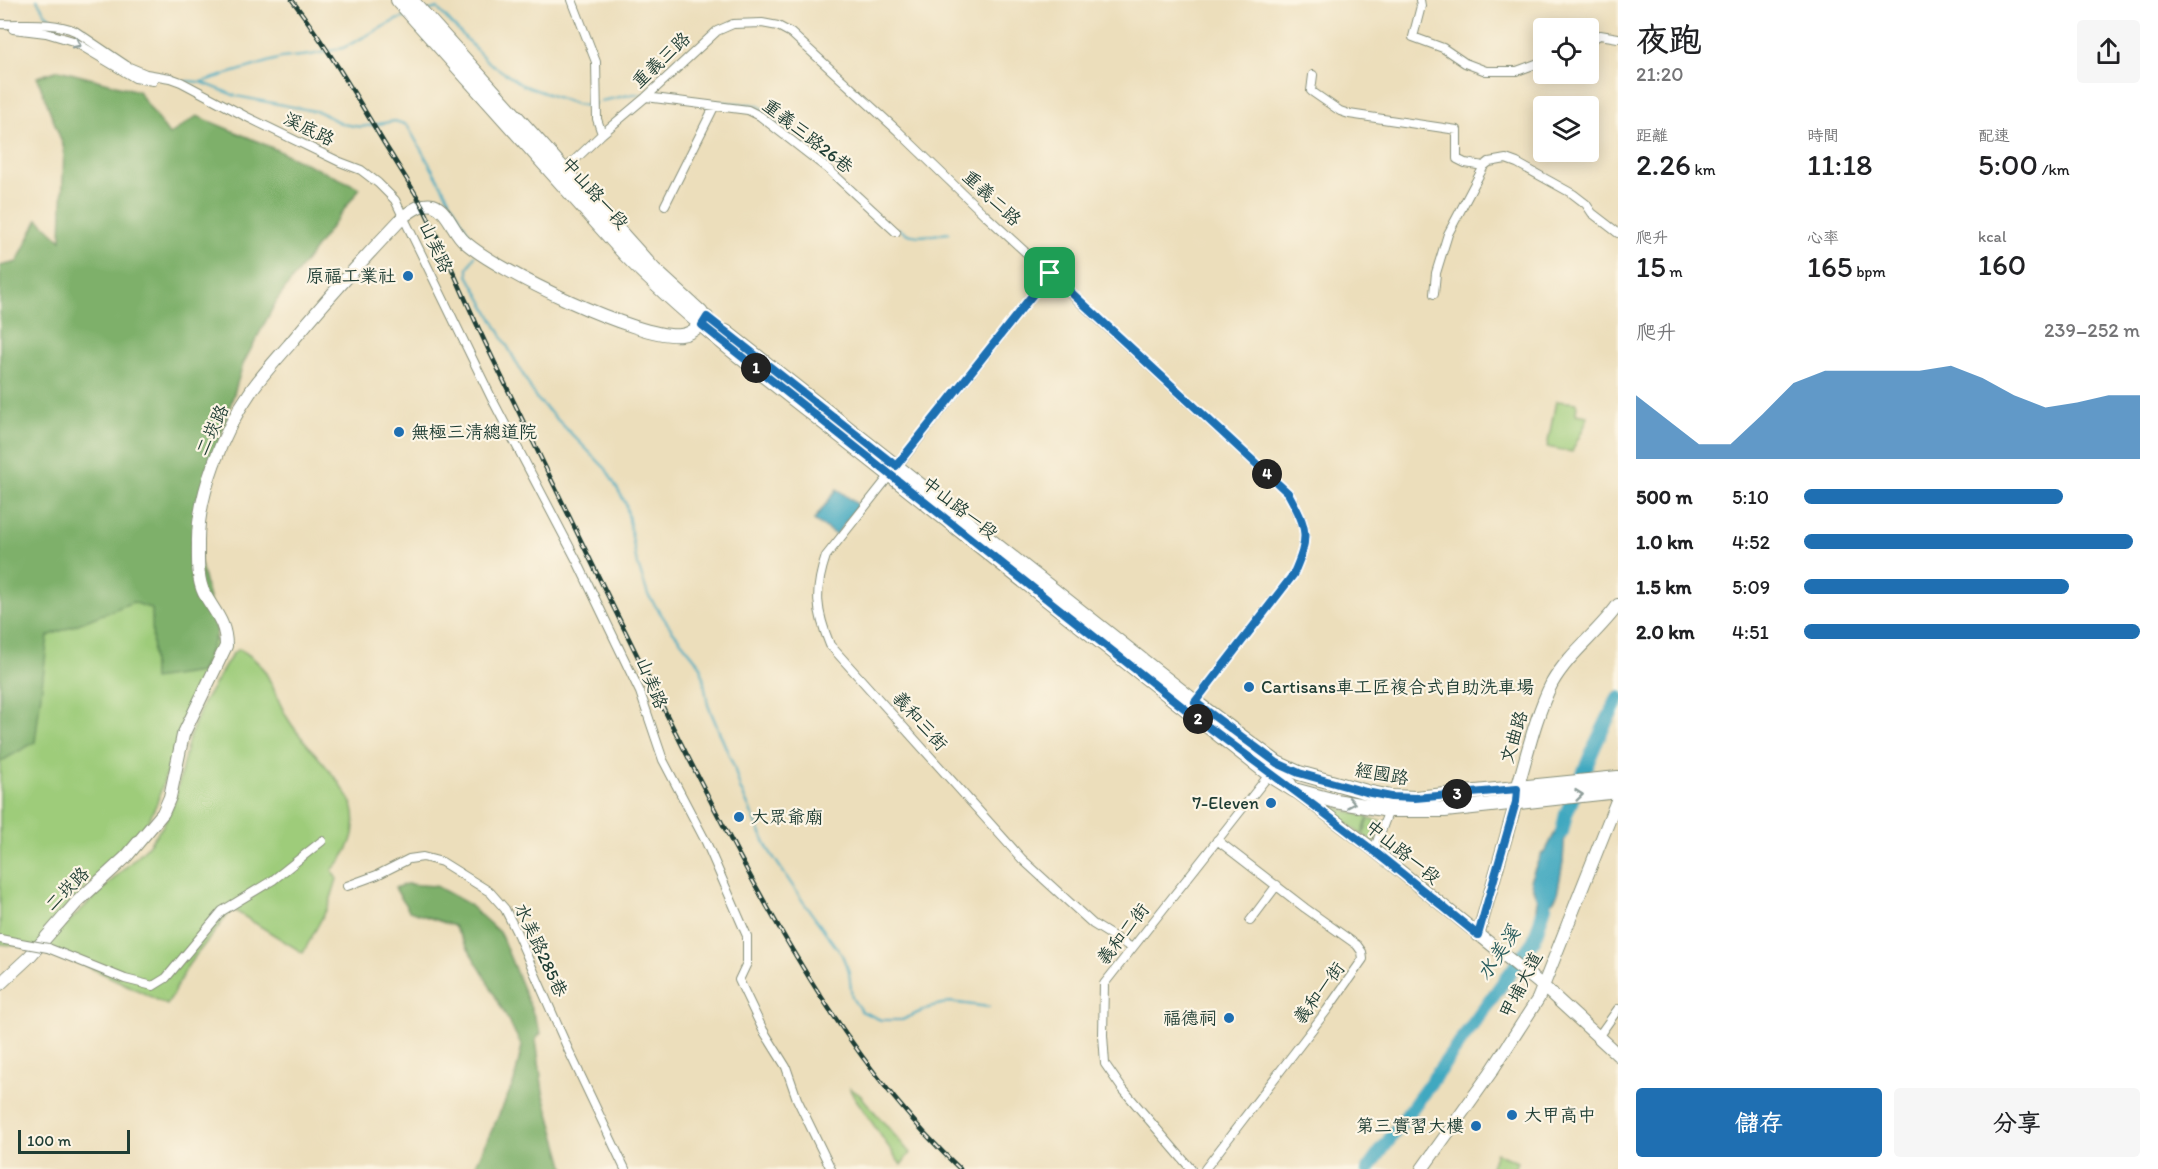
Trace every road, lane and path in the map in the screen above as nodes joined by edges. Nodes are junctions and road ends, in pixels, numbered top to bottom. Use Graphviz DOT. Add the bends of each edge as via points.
graph roads {
  1 [pos="398,0"];
  2 [pos="411,0"];
  3 [pos="572,0"];
  4 [pos="1420,0"];
  5 [pos="0,25"];
  6 [pos="1599,36"];
  7 [pos="1618,38"];
  8 [pos="804,45"];
  9 [pos="1533,65"];
  10 [pos="1313,75"];
  11 [pos="184,83"];
  12 [pos="646,97"];
  13 [pos="714,107"];
  14 [pos="602,134"];
  15 [pos="1484,166"];
  16 [pos="560,174"];
  17 [pos="665,205"];
  18 [pos="404,216"];
  19 [pos="896,232"];
  20 [pos="1618,233"];
  21 [pos="1050,273"];
  22 [pos="1434,294"];
  23 [pos="704,321"];
  24 [pos="893,470"];
  25 [pos="1618,605"];
  26 [pos="1195,702"];
  27 [pos="1274,769"];
  28 [pos="1615,787"];
  29 [pos="1294,790"];
  30 [pos="1517,795"];
  31 [pos="1389,810"];
  32 [pos="1217,840"];
  33 [pos="322,841"];
  34 [pos="1374,850"];
  35 [pos="1277,885"];
  36 [pos="347,886"];
  37 [pos="1250,921"];
  38 [pos="1478,935"];
  39 [pos="0,939"];
  40 [pos="1132,948"];
  41 [pos="1539,983"];
  42 [pos="0,984"];
  43 [pos="1618,1009"];
  44 [pos="1598,1037"];
  45 [pos="1618,1055"];
  46 [pos="1468,1105"];
  47 [pos="625,1169"];
  48 [pos="831,1169"];
  49 [pos="1191,1169"];
  50 [pos="1205,1169"];
  51 [pos="1422,1169"];
  52 [pos="1431,1169"];
  1 -- 16 [label="main road, 中山路一段"];
  2 -- 16 [label="main road, 中山路一段"];
  3 -- 14 [label="street" via="596,62 597,119"];
  4 -- 9 [label="street" via="1413,37 1486,71 1517,71"];
  5 -- 11 [label="street, 溪底路, one-way" via="73,41 135,78"];
  5 -- 11 [label="street, 溪底路" via="66,27 128,66"];
  6 -- 7 [label="street"];
  8 -- 12 [label="street, 重義三路" via="778,26 733,24 717,31"];
  8 -- 21 [label="street, 重義二路"];
  10 -- 15 [label="street" via="1311,91 1340,111 1457,130 1457,159"];
  11 -- 18 [label="street, 溪底路" via="266,127 361,170 394,200"];
  12 -- 13 [label="street, 重義三路26巷"];
  12 -- 14 [label="street, 重義三路"];
  13 -- 17 [label="street"];
  13 -- 19 [label="street, 重義三路26巷" via="748,110 760,116 828,169"];
  14 -- 16 [label="street, 重義三路"];
  15 -- 20 [label="street" via="1506,159 1517,163 1573,194"];
  15 -- 22 [label="street" via="1448,234"];
  16 -- 23 [label="main road, 中山路一段"];
  18 -- 23 [label="street, 二崁路" via="422,205 441,209 464,242 530,284 640,329 682,335"];
  18 -- 42 [label="street, 二崁路" via="315,313 251,391 223,444 202,500 198,541 203,591 222,621 226,646 183,735 163,813 126,857 76,902"];
  18 -- 48 [label="street, 山美路" via="446,309 640,692 663,760 706,842 747,936 747,963 739,980 786,1067"];
  21 -- 24 [label="street"];
  21 -- 26 [label="street, 重義二路" via="1288,493 1299,513 1305,533 1293,575"];
  23 -- 24 [label="main road, 中山路一段"];
  24 -- 26 [label="main road, 中山路一段"];
  24 -- 27 [label="main road, 中山路一段"];
  24 -- 40 [label="street, 義和三街" via="826,556 817,600 830,645 1022,859 1093,924"];
  25 -- 30 [label="street, 文曲路" via="1552,683"];
  26 -- 27 [label="main road, 中山路一段"];
  27 -- 29 [label="main road, 中山路一段"];
  27 -- 30 [label="main road, 經國路" via="1391,797"];
  27 -- 32 [label="street, 義和二街"];
  30 -- 28 [label="main road, 經國路, one-way" via="1551,798"];
  28 -- 30 [label="main road, 經國路" via="1556,784"];
  28 -- 41 [label="street, 甲埔大道"];
  29 -- 31 [label="main road, 經國路, one-way"];
  29 -- 34 [label="street, 中山路一段"];
  30 -- 31 [label="main road, 經國路" via="1445,810"];
  30 -- 38 [label="street, 文曲路"];
  31 -- 34 [label="street"];
  32 -- 35 [label="street, 義和一街"];
  32 -- 40 [label="street, 義和二街"];
  33 -- 39 [label="street, bridge" via="273,880 222,911 166,978 153,986 48,948"];
  34 -- 38 [label="street, 中山路一段"];
  35 -- 37 [label="street"];
  35 -- 50 [label="street, 義和一街" via="1357,945 1363,959"];
  36 -- 47 [label="street, 水美路285巷" via="423,857 442,862 490,892 505,909 516,931"];
  38 -- 41 [label="street, 中山路一段"];
  40 -- 49 [label="street, 義和二街" via="1104,984 1105,1064"];
  41 -- 44 [label="street"];
  41 -- 46 [label="street, 甲埔大道" via="1532,1011"];
  43 -- 44 [label="street"];
  44 -- 45 [label="street"];
  46 -- 51 [label="street, 甲埔大道"];
  46 -- 52 [label="street" via="1461,1126"];
}
